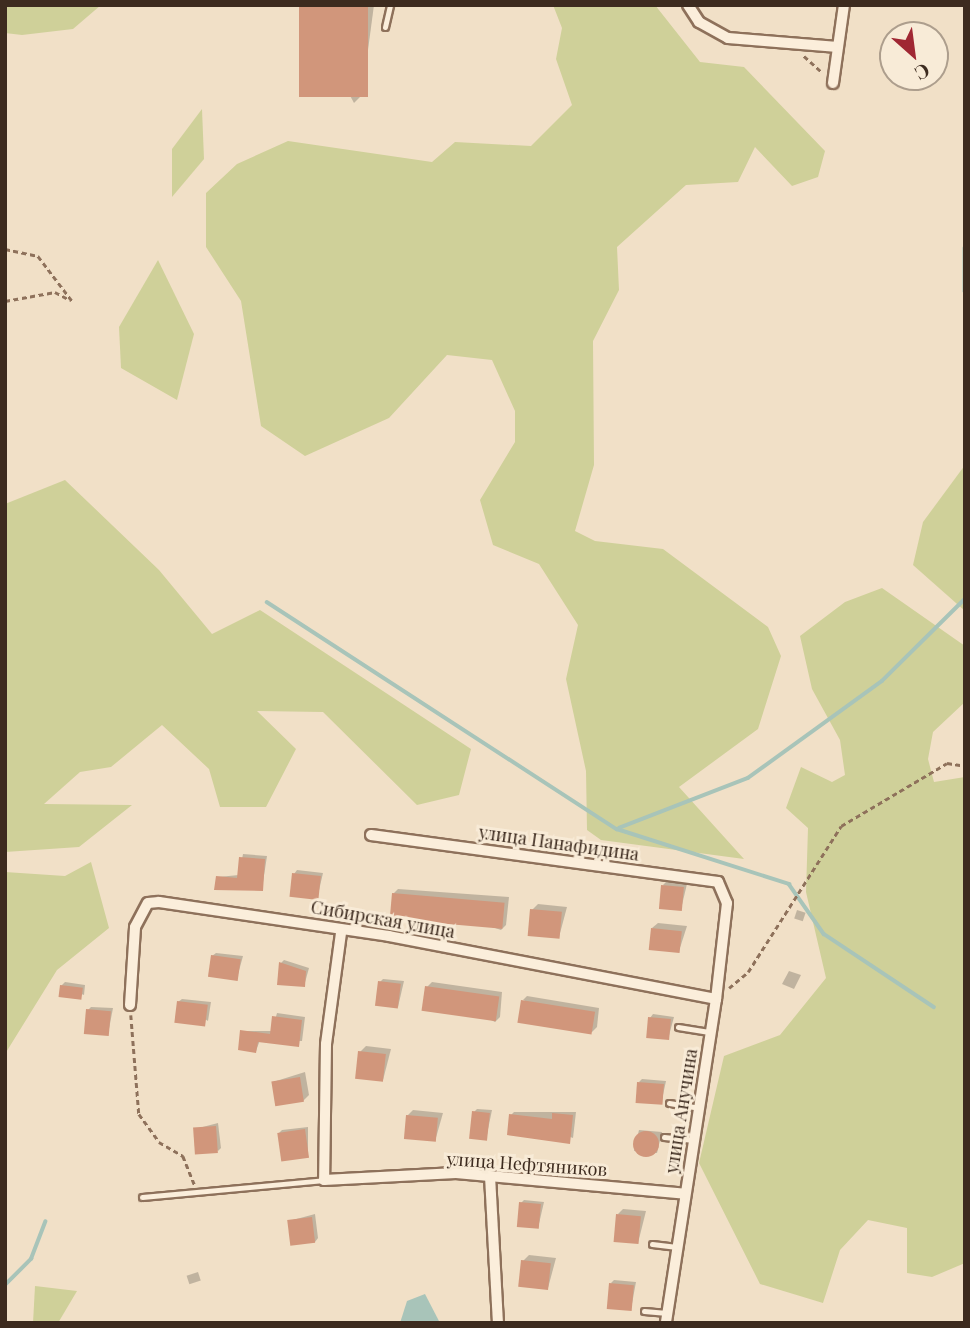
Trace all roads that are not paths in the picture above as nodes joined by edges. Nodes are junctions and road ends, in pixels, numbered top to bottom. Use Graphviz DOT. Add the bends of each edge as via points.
graph roads {
  1 [pos="390,5"];
  2 [pos="688,5"];
  3 [pos="844,5"];
  4 [pos="385,27"];
  5 [pos="838,47"];
  6 [pos="833,83"];
  7 [pos="371,835"];
  8 [pos="727,904"];
  9 [pos="341,933"];
  10 [pos="716,999"];
  11 [pos="130,1005"];
  12 [pos="678,1027"];
  13 [pos="711,1032"];
  14 [pos="669,1103"];
  15 [pos="699,1108"];
  16 [pos="664,1138"];
  17 [pos="694,1140"];
  18 [pos="490,1176"];
  19 [pos="324,1181"];
  20 [pos="685,1194"];
  21 [pos="142,1197"];
  22 [pos="652,1244"];
  23 [pos="677,1247"];
  24 [pos="644,1311"];
  25 [pos="666,1318"];
  26 [pos="498,1323"];
  1 -- 4 [label="lane"];
  2 -- 5 [label="street" via="699,22 728,38"];
  3 -- 5 [label="street"];
  5 -- 6 [label="street"];
  7 -- 8 [label="street, улица Панафидина" via="718,882"];
  8 -- 10 [label="street, улица Анучина"];
  9 -- 10 [label="street, Сибирская улица" via="389,936"];
  9 -- 11 [label="street, Сибирская улица" via="148,903 135,927"];
  9 -- 19 [label="street" via="326,1044"];
  10 -- 13 [label="street, улица Анучина"];
  12 -- 13 [label="lane"];
  13 -- 15 [label="street, улица Анучина"];
  14 -- 15 [label="lane"];
  15 -- 17 [label="street, улица Анучина"];
  16 -- 17 [label="lane"];
  17 -- 20 [label="street, улица Анучина"];
  18 -- 19 [label="street, улица Нефтяников"];
  18 -- 20 [label="street, улица Нефтяников"];
  18 -- 26 [label="street"];
  19 -- 21 [label="lane"];
  20 -- 23 [label="street, улица Анучина"];
  22 -- 23 [label="lane"];
  23 -- 25 [label="street, улица Анучина"];
  24 -- 25 [label="lane"];
}
